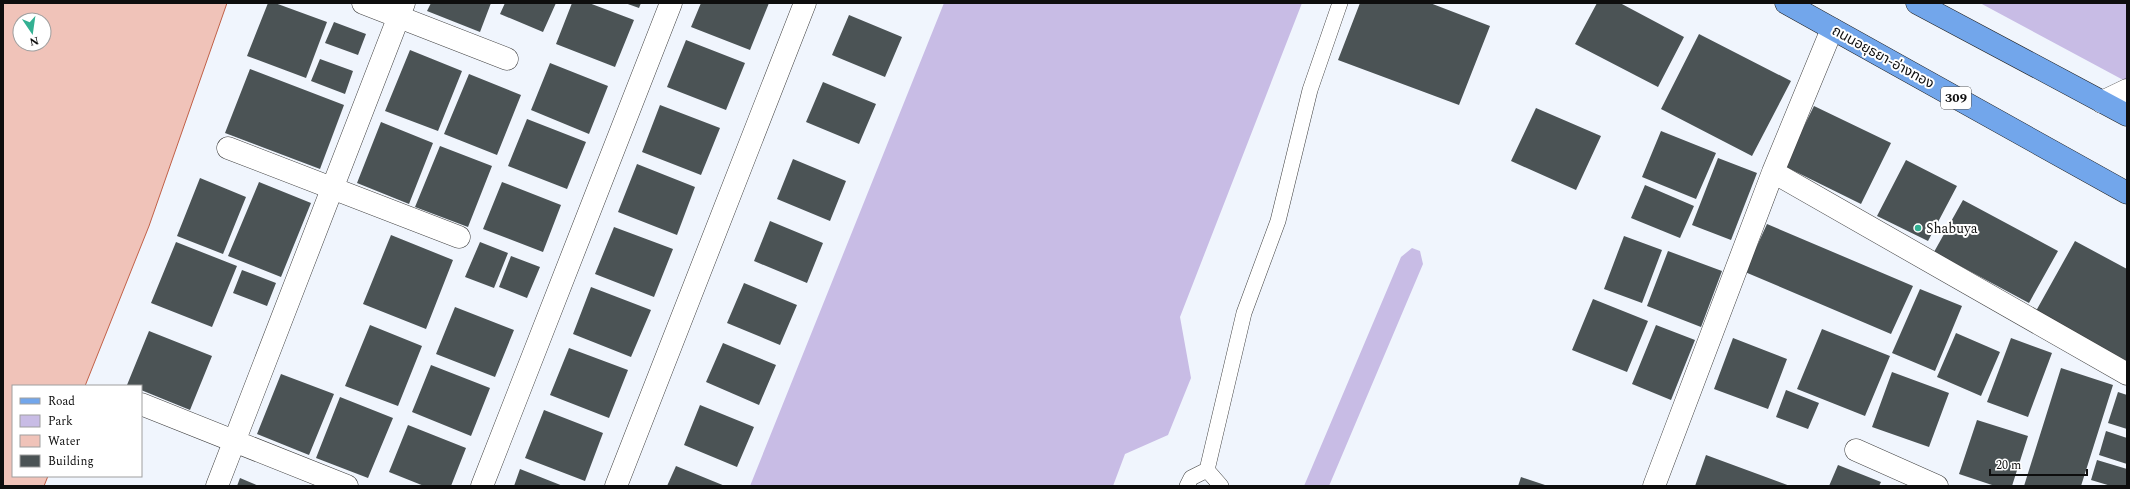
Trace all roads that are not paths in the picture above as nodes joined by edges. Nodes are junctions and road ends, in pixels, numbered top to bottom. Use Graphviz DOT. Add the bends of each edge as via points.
graph roads {
  1 [pos="363,3"];
  2 [pos="671,3"];
  3 [pos="804,3"];
  4 [pos="1340,3"];
  5 [pos="1786,3"];
  6 [pos="1917,3"];
  7 [pos="402,10"];
  8 [pos="1832,29"];
  9 [pos="507,59"];
  10 [pos="2127,90"];
  11 [pos="2102,102"];
  12 [pos="2127,115"];
  13 [pos="228,148"];
  14 [pos="1772,172"];
  15 [pos="333,188"];
  16 [pos="2127,192"];
  17 [pos="459,237"];
  18 [pos="2127,374"];
  19 [pos="142,404"];
  20 [pos="234,441"];
  21 [pos="1856,450"];
  22 [pos="1207,470"];
  23 [pos="217,486"];
  24 [pos="347,486"];
  25 [pos="482,486"];
  26 [pos="616,486"];
  27 [pos="1187,486"];
  28 [pos="1221,486"];
  29 [pos="1654,486"];
  30 [pos="1937,486"];
  1 -- 7 [label="street"];
  2 -- 25 [label="street"];
  3 -- 26 [label="street"];
  4 -- 22 [label="lane" via="1310,90 1278,221 1244,313"];
  5 -- 8 [label="main road, ถนนอยุธยา-อ่างทอง / 309"];
  6 -- 11 [label="main road"];
  7 -- 9 [label="street"];
  7 -- 15 [label="street"];
  8 -- 14 [label="street"];
  8 -- 16 [label="main road, ถนนอยุธยา-อ่างทอง / 309"];
  10 -- 11 [label="street"];
  11 -- 12 [label="main road"];
  13 -- 15 [label="street"];
  14 -- 18 [label="street"];
  14 -- 29 [label="street"];
  15 -- 17 [label="street"];
  15 -- 20 [label="street"];
  19 -- 20 [label="street"];
  20 -- 23 [label="street"];
  20 -- 24 [label="street"];
  21 -- 30 [label="street"];
  22 -- 27 [label="lane" via="1191,478"];
  22 -- 28 [label="lane"];
}
